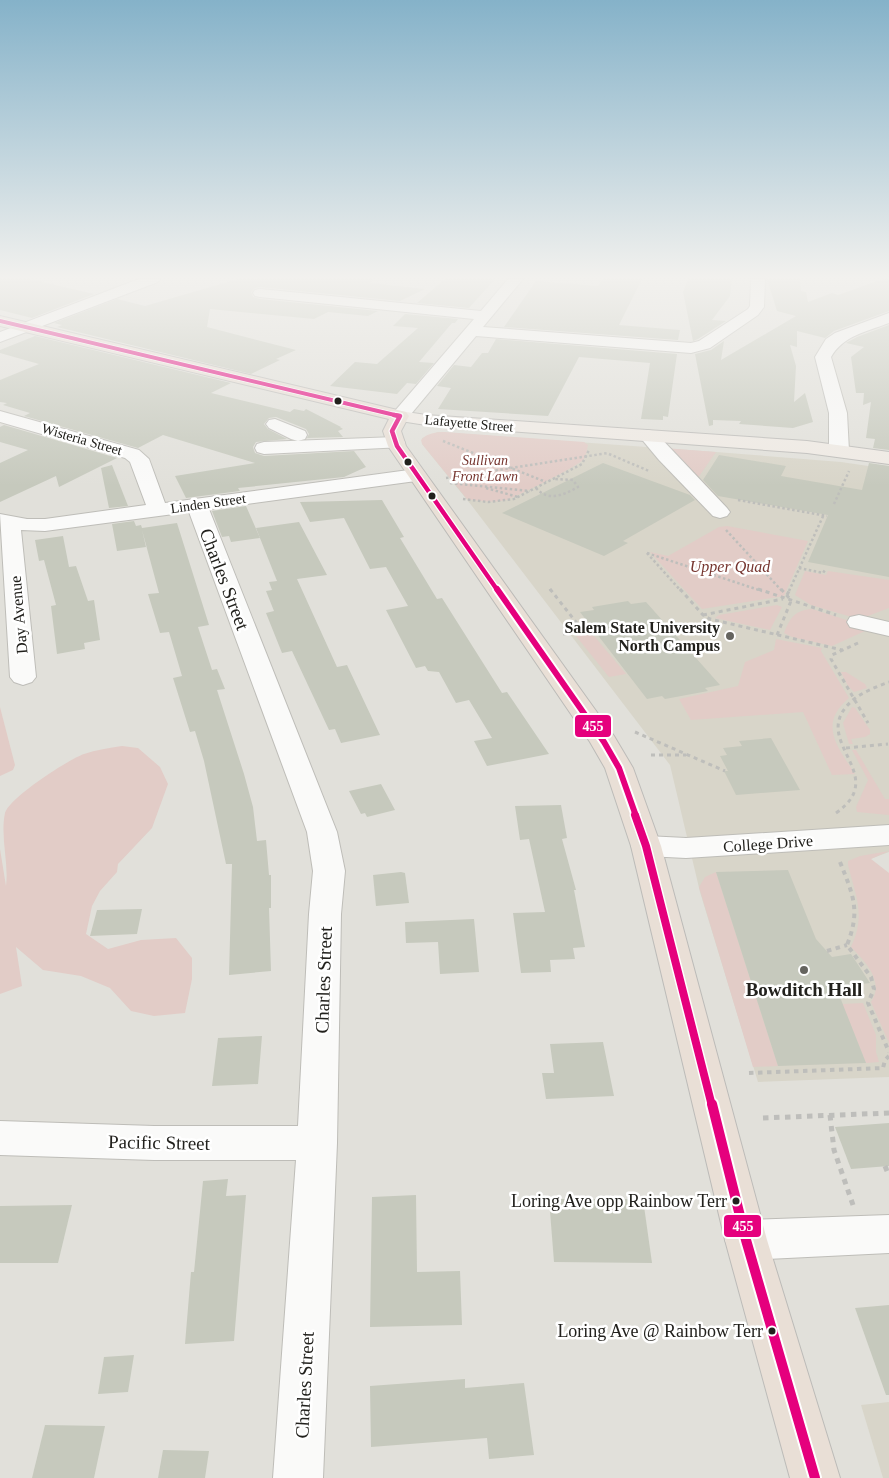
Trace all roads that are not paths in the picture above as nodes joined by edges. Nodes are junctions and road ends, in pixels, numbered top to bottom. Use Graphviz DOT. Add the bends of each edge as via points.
graph roads {
  1 [pos="114,348"];
  2 [pos="459,348"];
  3 [pos="828,348"];
  4 [pos="0,416"];
  5 [pos="400,416"];
  6 [pos="275,424"];
  7 [pos="648,436"];
  8 [pos="311,440"];
  9 [pos="396,443"];
  10 [pos="264,448"];
  11 [pos="839,451"];
  12 [pos="889,458"];
  13 [pos="431,477"];
  14 [pos="197,505"];
  15 [pos="158,510"];
  16 [pos="721,519"];
  17 [pos="3,524"];
  18 [pos="889,629"];
  19 [pos="862,631"];
  20 [pos="24,677"];
  21 [pos="889,835"];
  22 [pos="646,846"];
  23 [pos="0,1138"];
  24 [pos="317,1143"];
  25 [pos="889,1234"];
  26 [pos="746,1240"];
  27 [pos="298,1478"];
  28 [pos="815,1478"];
  1 -- 5 [label="highway, Lafayette Street"];
  2 -- 5 [label="street"];
  3 -- 11 [label="street" via="823,356 824,366 838,413"];
  4 -- 15 [label="street, Wisteria Street" via="132,454 139,459"];
  5 -- 7 [label="main road, Lafayette Street"];
  5 -- 9 [label="highway" via="392,431"];
  6 -- 8 [label="street"];
  7 -- 11 [label="main road, Lafayette Street"];
  7 -- 16 [label="street" via="668,461 705,494"];
  8 -- 9 [label="street"];
  8 -- 10 [label="street"];
  9 -- 13 [label="highway"];
  11 -- 12 [label="main road, Lafayette Street"];
  13 -- 14 [label="street, Linden Street"];
  13 -- 22 [label="highway" via="604,742 619,768"];
  14 -- 15 [label="street, Linden Street"];
  14 -- 24 [label="street, Charles Street" via="322,832 328,871"];
  15 -- 17 [label="street, Linden Street" via="45,525"];
  17 -- 20 [label="street, Day Avenue"];
  18 -- 19 [label="street"];
  21 -- 22 [label="street, College Drive" via="686,848"];
  22 -- 26 [label="highway"];
  23 -- 24 [label="street, Pacific Street" via="154,1143"];
  24 -- 27 [label="street, Charles Street"];
  25 -- 26 [label="street"];
  26 -- 28 [label="highway"];
}
